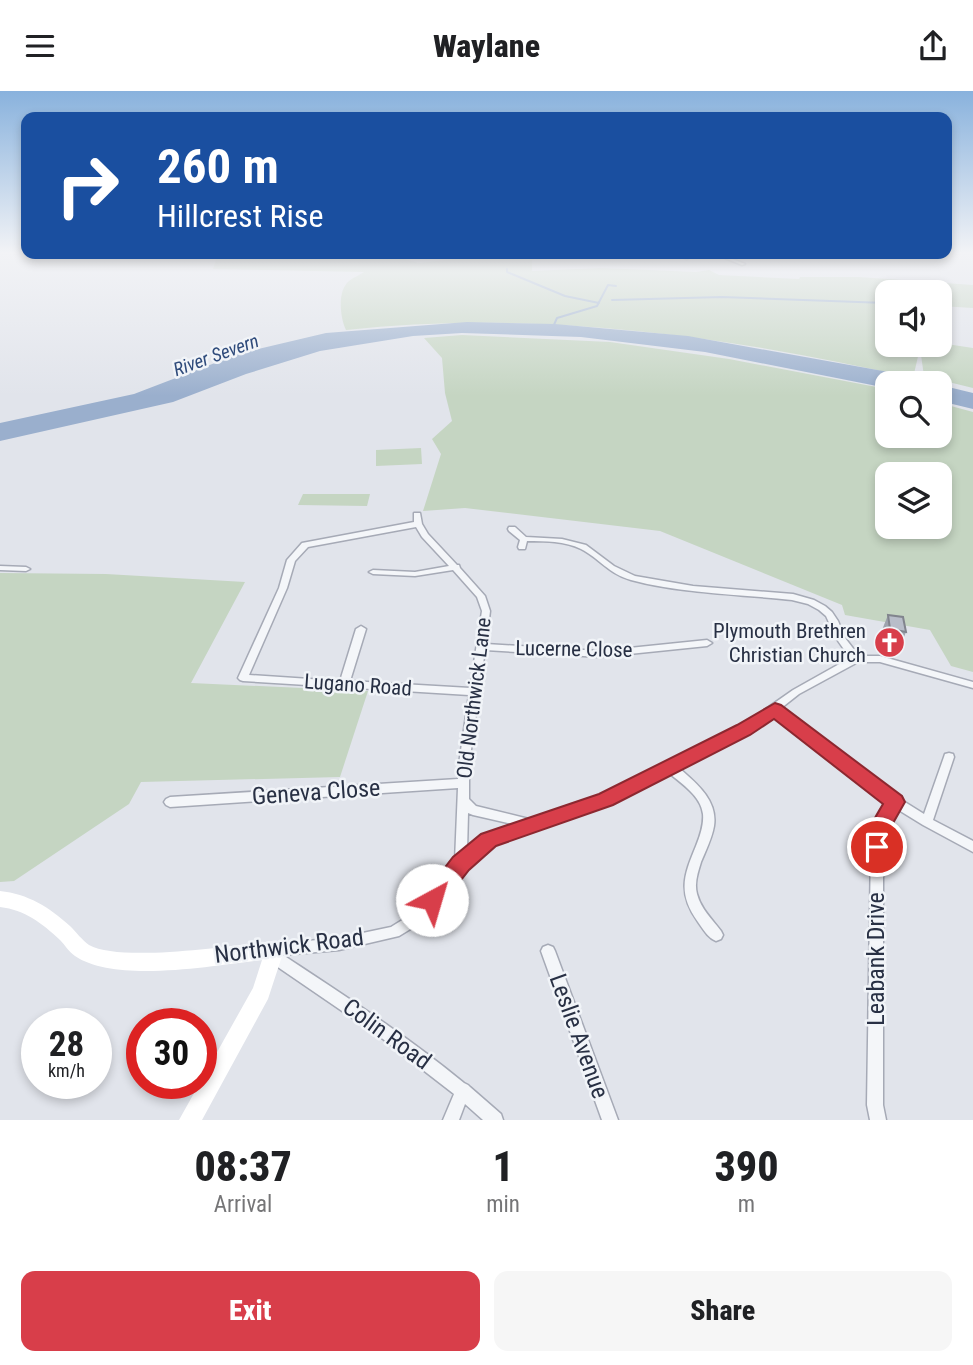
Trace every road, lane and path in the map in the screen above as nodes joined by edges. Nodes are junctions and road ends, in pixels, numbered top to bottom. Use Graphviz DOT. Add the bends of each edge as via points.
graph roads {
  1 [pos="512,529"];
  2 [pos="456,567"];
  3 [pos="0,568"];
  4 [pos="26,569"];
  5 [pos="373,572"];
  6 [pos="361,629"];
  7 [pos="707,643"];
  8 [pos="482,647"];
  9 [pos="856,659"];
  10 [pos="243,678"];
  11 [pos="344,684"];
  12 [pos="973,685"];
  13 [pos="473,692"];
  14 [pos="775,710"];
  15 [pos="949,757"];
  16 [pos="669,766"];
  17 [pos="463,783"];
  18 [pos="463,801"];
  19 [pos="170,802"];
  20 [pos="895,802"];
  21 [pos="927,822"];
  22 [pos="533,824"];
  23 [pos="973,847"];
  24 [pos="461,863"];
  25 [pos="0,899"];
  26 [pos="716,935"];
  27 [pos="548,951"];
  28 [pos="274,954"];
  29 [pos="463,1090"];
  30 [pos="190,1120"];
  31 [pos="451,1120"];
  32 [pos="495,1120"];
  33 [pos="610,1120"];
  34 [pos="878,1120"];
  1 -- 9 [label="street" via="523,543 546,539 576,545 614,572 633,578 808,601 830,612 841,642"];
  2 -- 5 [label="street" via="415,574"];
  2 -- 8 [label="street, Old Northwick Lane" via="482,597 486,611"];
  2 -- 10 [label="street, Old Northwick Lane" via="425,535 418,519 305,545 291,560"];
  3 -- 4 [label="street"];
  6 -- 11 [label="street"];
  7 -- 8 [label="street, Lucerne Close" via="600,654"];
  8 -- 13 [label="street, Old Northwick Lane"];
  9 -- 12 [label="street" via="880,659"];
  9 -- 14 [label="street, Northwick Road" via="796,692"];
  10 -- 11 [label="street, Lugano Road"];
  11 -- 13 [label="street, Lugano Road"];
  13 -- 17 [label="street, Old Northwick Lane"];
  14 -- 16 [label="street, Northwick Road"];
  14 -- 20 [label="street"];
  15 -- 21 [label="street"];
  16 -- 22 [label="street, Northwick Road" via="606,800"];
  16 -- 26 [label="street" via="704,800 710,815 690,886 693,903"];
  17 -- 18 [label="street, Old Northwick Lane"];
  17 -- 19 [label="street, Geneva Close"];
  18 -- 22 [label="street" via="473,810"];
  18 -- 24 [label="street, Old Northwick Lane"];
  20 -- 21 [label="street"];
  20 -- 34 [label="street, Leabank Drive" via="882,824 877,847"];
  21 -- 23 [label="street"];
  22 -- 24 [label="street, Northwick Road" via="489,840"];
  24 -- 28 [label="street, Northwick Road" via="417,918 394,932"];
  25 -- 28 [label="street, Northwick Road" via="19,900 39,909 84,952 109,961"];
  27 -- 33 [label="street, Leslie Avenue"];
  28 -- 29 [label="street, Colin Road" via="393,1034"];
  28 -- 30 [label="street" via="261,992"];
  29 -- 31 [label="street"];
  29 -- 32 [label="street, Colin Road"];
}
